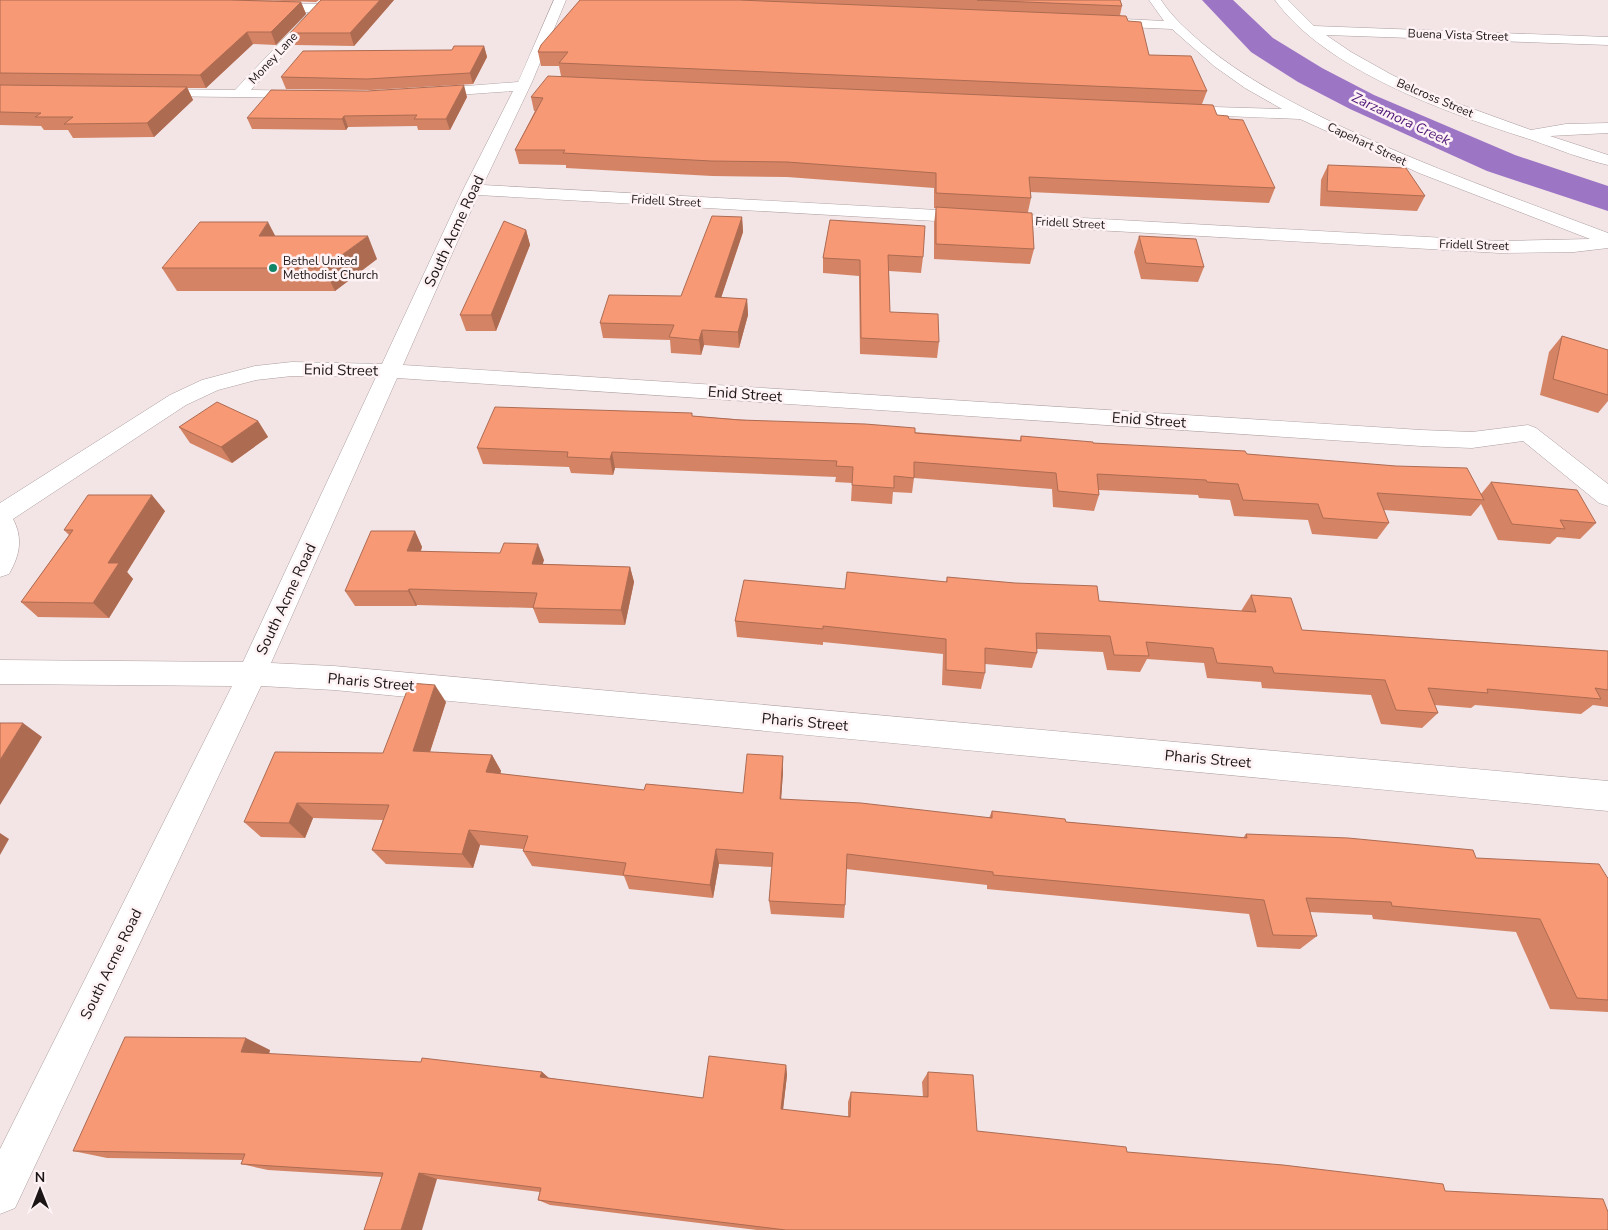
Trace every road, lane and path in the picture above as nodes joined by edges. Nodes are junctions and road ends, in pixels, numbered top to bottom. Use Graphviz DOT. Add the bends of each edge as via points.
graph roads {
  1 [pos="560,0"];
  2 [pos="1155,0"];
  3 [pos="1281,0"];
  4 [pos="570,1"];
  5 [pos="324,4"];
  6 [pos="253,6"];
  7 [pos="1096,21"];
  8 [pos="1175,24"];
  9 [pos="1309,30"];
  10 [pos="1608,41"];
  11 [pos="531,83"];
  12 [pos="140,93"];
  13 [pos="239,94"];
  14 [pos="416,94"];
  15 [pos="324,95"];
  16 [pos="1166,110"];
  17 [pos="1303,114"];
  18 [pos="1608,128"];
  19 [pos="1530,134"];
  20 [pos="1608,160"];
  21 [pos="472,190"];
  22 [pos="1608,241"];
  23 [pos="390,371"];
  24 [pos="1608,497"];
  25 [pos="0,515"];
  26 [pos="0,519"];
  27 [pos="0,567"];
  28 [pos="0,672"];
  29 [pos="252,674"];
  30 [pos="1608,796"];
  31 [pos="0,1193"];
  1 -- 4 [label="street"];
  1 -- 11 [label="street, South Acme Road"];
  2 -- 8 [label="street, Capehart Street"];
  3 -- 9 [label="street, Belcross Street"];
  5 -- 6 [label="street"];
  5 -- 13 [label="street, Money Lane"];
  7 -- 8 [label="street"];
  8 -- 17 [label="street, Capehart Street" via="1224,68"];
  9 -- 10 [label="street, Buena Vista Street"];
  9 -- 19 [label="street, Belcross Street" via="1403,86"];
  11 -- 14 [label="street"];
  11 -- 21 [label="street, South Acme Road"];
  12 -- 13 [label="street"];
  13 -- 15 [label="street"];
  16 -- 17 [label="street"];
  17 -- 22 [label="street, Capehart Street" via="1394,158"];
  18 -- 19 [label="street"];
  19 -- 20 [label="street, Belcross Street"];
  21 -- 22 [label="street, Fridell Street" via="1500,247 1574,246"];
  21 -- 23 [label="street, South Acme Road"];
  23 -- 24 [label="street, Enid Street" via="1422,438 1472,440 1528,433"];
  23 -- 25 [label="street, Enid Street" via="292,369 255,373 210,385 178,400"];
  23 -- 29 [label="street, South Acme Road"];
  26 -- 27 [label="street" via="6,529 8,549"];
  28 -- 29 [label="street, Pharis Street"];
  29 -- 30 [label="street, Pharis Street" via="334,678"];
  29 -- 31 [label="street, South Acme Road"];
}
